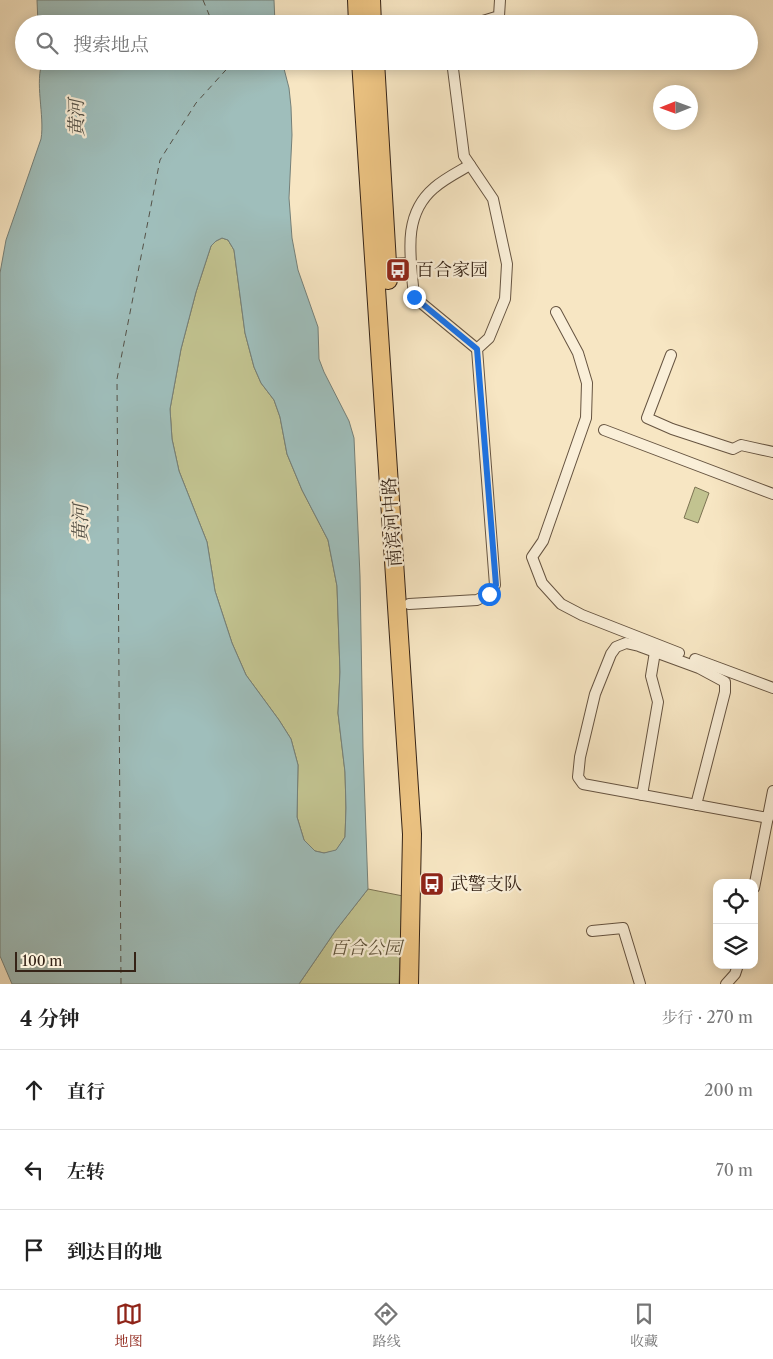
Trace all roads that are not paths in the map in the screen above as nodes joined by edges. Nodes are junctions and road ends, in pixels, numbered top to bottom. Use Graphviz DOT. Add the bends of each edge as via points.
graph roads {
  1 [pos="356,0"];
  2 [pos="371,0"];
  3 [pos="500,0"];
  4 [pos="357,15"];
  5 [pos="372,15"];
  6 [pos="498,15"];
  7 [pos="362,70"];
  8 [pos="376,70"];
  9 [pos="453,70"];
  10 [pos="470,164"];
  11 [pos="411,263"];
  12 [pos="387,264"];
  13 [pos="556,312"];
  14 [pos="477,349"];
  15 [pos="671,354"];
  16 [pos="604,430"];
  17 [pos="773,452"];
  18 [pos="773,494"];
  19 [pos="409,604"];
  20 [pos="655,652"];
  21 [pos="773,688"];
  22 [pos="773,792"];
  23 [pos="642,795"];
  24 [pos="696,805"];
  25 [pos="768,818"];
  26 [pos="756,879"];
  27 [pos="592,931"];
  28 [pos="737,969"];
  29 [pos="409,984"];
  30 [pos="421,984"];
  31 [pos="640,984"];
  32 [pos="726,984"];
  1 -- 4 [label="highway"];
  2 -- 5 [label="highway"];
  3 -- 6 [label="street"];
  7 -- 29 [label="highway, 南滨河中路" via="412,834"];
  8 -- 12 [label="highway, 南滨河中路"];
  9 -- 10 [label="street" via="464,156"];
  10 -- 11 [label="street" via="433,188 417,207 410,226"];
  10 -- 14 [label="street" via="493,199 508,264 505,299 489,338"];
  11 -- 12 [label="street"];
  11 -- 14 [label="street" via="414,297"];
  12 -- 19 [label="highway, 南滨河中路"];
  13 -- 21 [label="street" via="578,353 587,383 586,418 543,541 532,557 542,583 561,604 582,615"];
  14 -- 19 [label="street" via="496,585 489,594 477,600"];
  15 -- 17 [label="street" via="647,418 733,449 741,444"];
  16 -- 18 [label="street"];
  19 -- 30 [label="highway, 南滨河中路" via="424,834"];
  20 -- 23 [label="street" via="651,676 658,702"];
  20 -- 23 [label="street" via="626,643 616,647 595,694 578,777 583,784"];
  20 -- 24 [label="street" via="725,682"];
  22 -- 25 [label="street"];
  23 -- 24 [label="street"];
  24 -- 25 [label="street"];
  25 -- 26 [label="street"];
  27 -- 31 [label="street" via="623,928"];
  28 -- 32 [label="street"];
}
